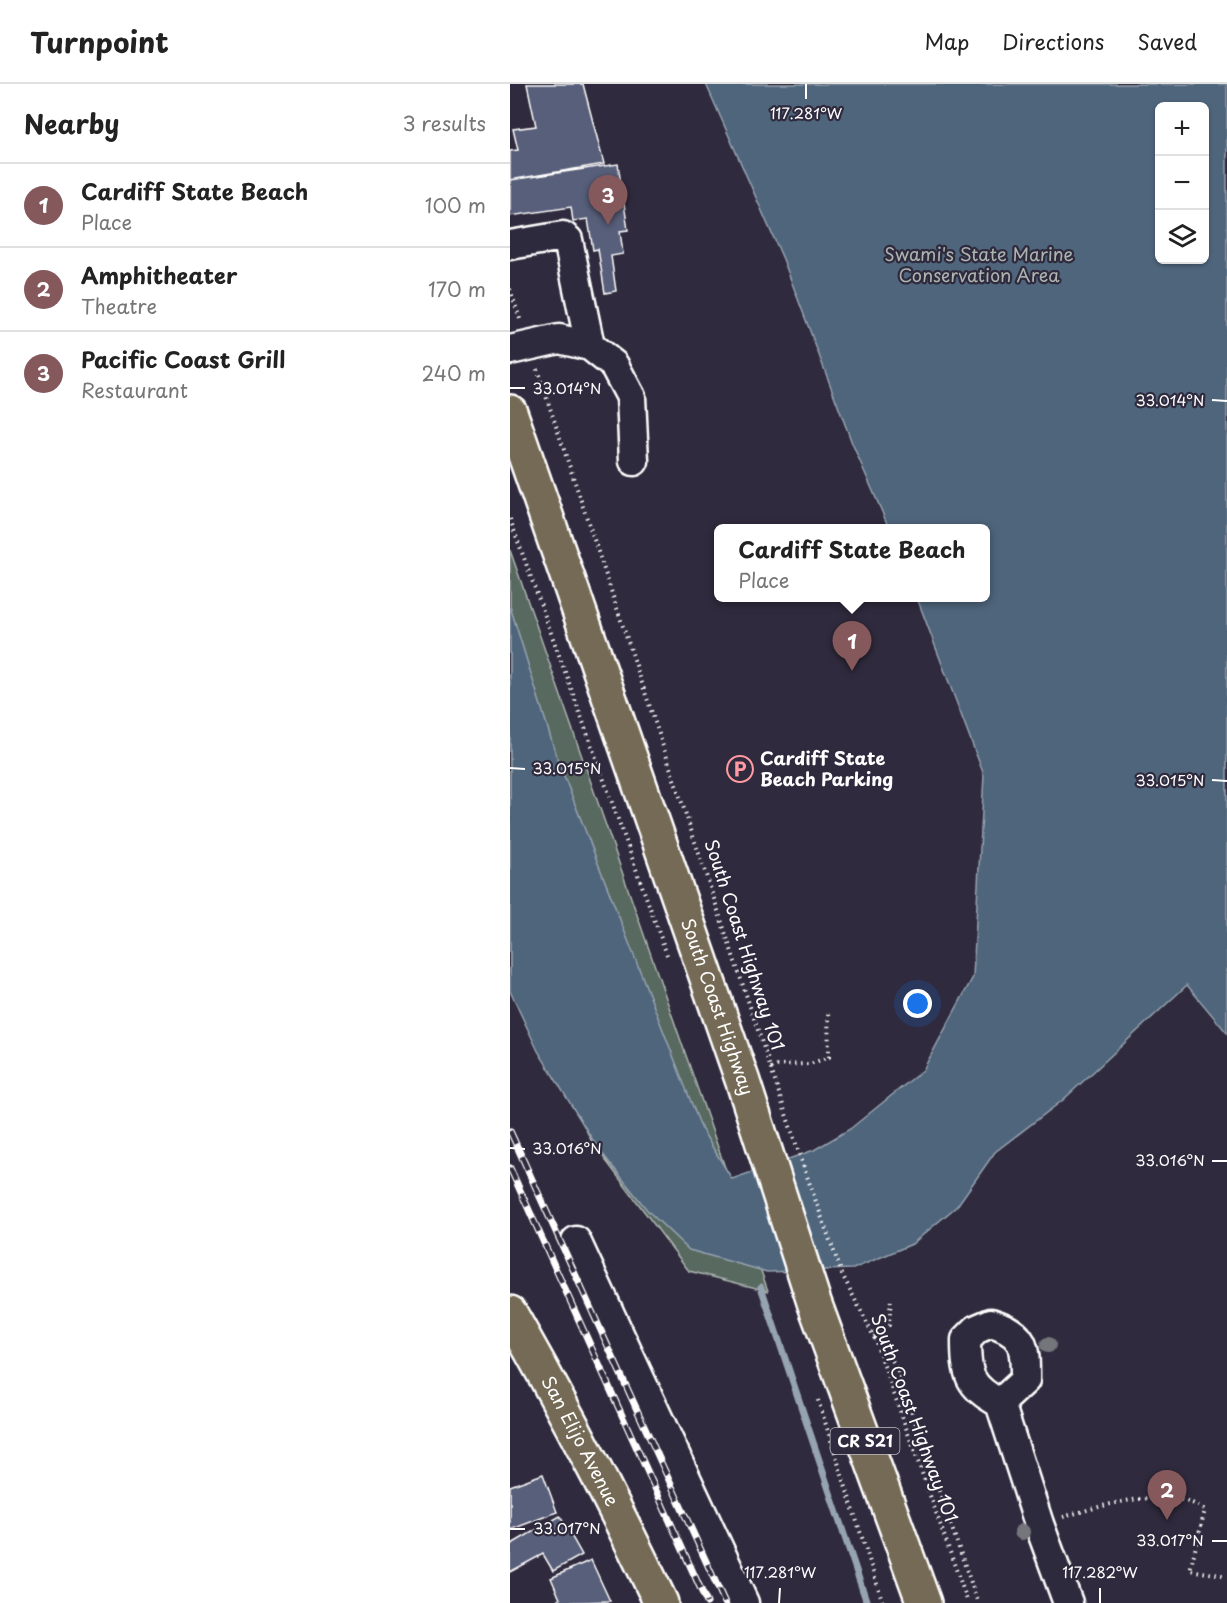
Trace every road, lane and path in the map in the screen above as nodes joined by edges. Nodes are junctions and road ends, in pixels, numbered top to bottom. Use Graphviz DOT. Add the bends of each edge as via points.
graph roads {
  1 [pos="510,244"];
  2 [pos="510,289"];
  3 [pos="590,346"];
  4 [pos="519,347"];
  5 [pos="510,412"];
  6 [pos="634,461"];
  7 [pos="510,519"];
  8 [pos="670,964"];
  9 [pos="828,1010"];
  10 [pos="757,1075"];
  11 [pos="576,1241"];
  12 [pos="891,1298"];
  13 [pos="510,1313"];
  14 [pos="874,1337"];
  15 [pos="815,1391"];
  16 [pos="1000,1403"];
  17 [pos="1039,1524"];
  18 [pos="1227,1576"];
  19 [pos="660,1603"];
  20 [pos="744,1603"];
  21 [pos="883,1603"];
  22 [pos="924,1603"];
  23 [pos="968,1603"];
  24 [pos="978,1603"];
  25 [pos="1068,1603"];
  1 -- 3 [label="lane" via="550,236 568,240"];
  2 -- 4 [label="path, South Coast Highway 101"];
  3 -- 4 [label="lane" via="559,339"];
  3 -- 6 [label="lane" via="614,365 631,397"];
  4 -- 10 [label="path, South Coast Highway 101"];
  5 -- 10 [label="main road, South Coast Highway / CR S21"];
  7 -- 8 [label="path"];
  9 -- 10 [label="path" via="830,1057 810,1064 779,1065"];
  10 -- 14 [label="path, South Coast Highway 101" via="804,1168 842,1274"];
  10 -- 22 [label="main road, South Coast Highway / CR S21" via="807,1279"];
  11 -- 20 [label="lane"];
  12 -- 14 [label="path" via="889,1325"];
  13 -- 19 [label="main road, San Elijo Avenue" via="569,1419"];
  14 -- 23 [label="path, South Coast Highway 101"];
  14 -- 24 [label="path" via="896,1367"];
  15 -- 21 [label="path"];
  16 -- 17 [label="lane"];
  17 -- 18 [label="path" via="1121,1500 1196,1503 1205,1510 1190,1570"];
  17 -- 25 [label="lane"];
}
